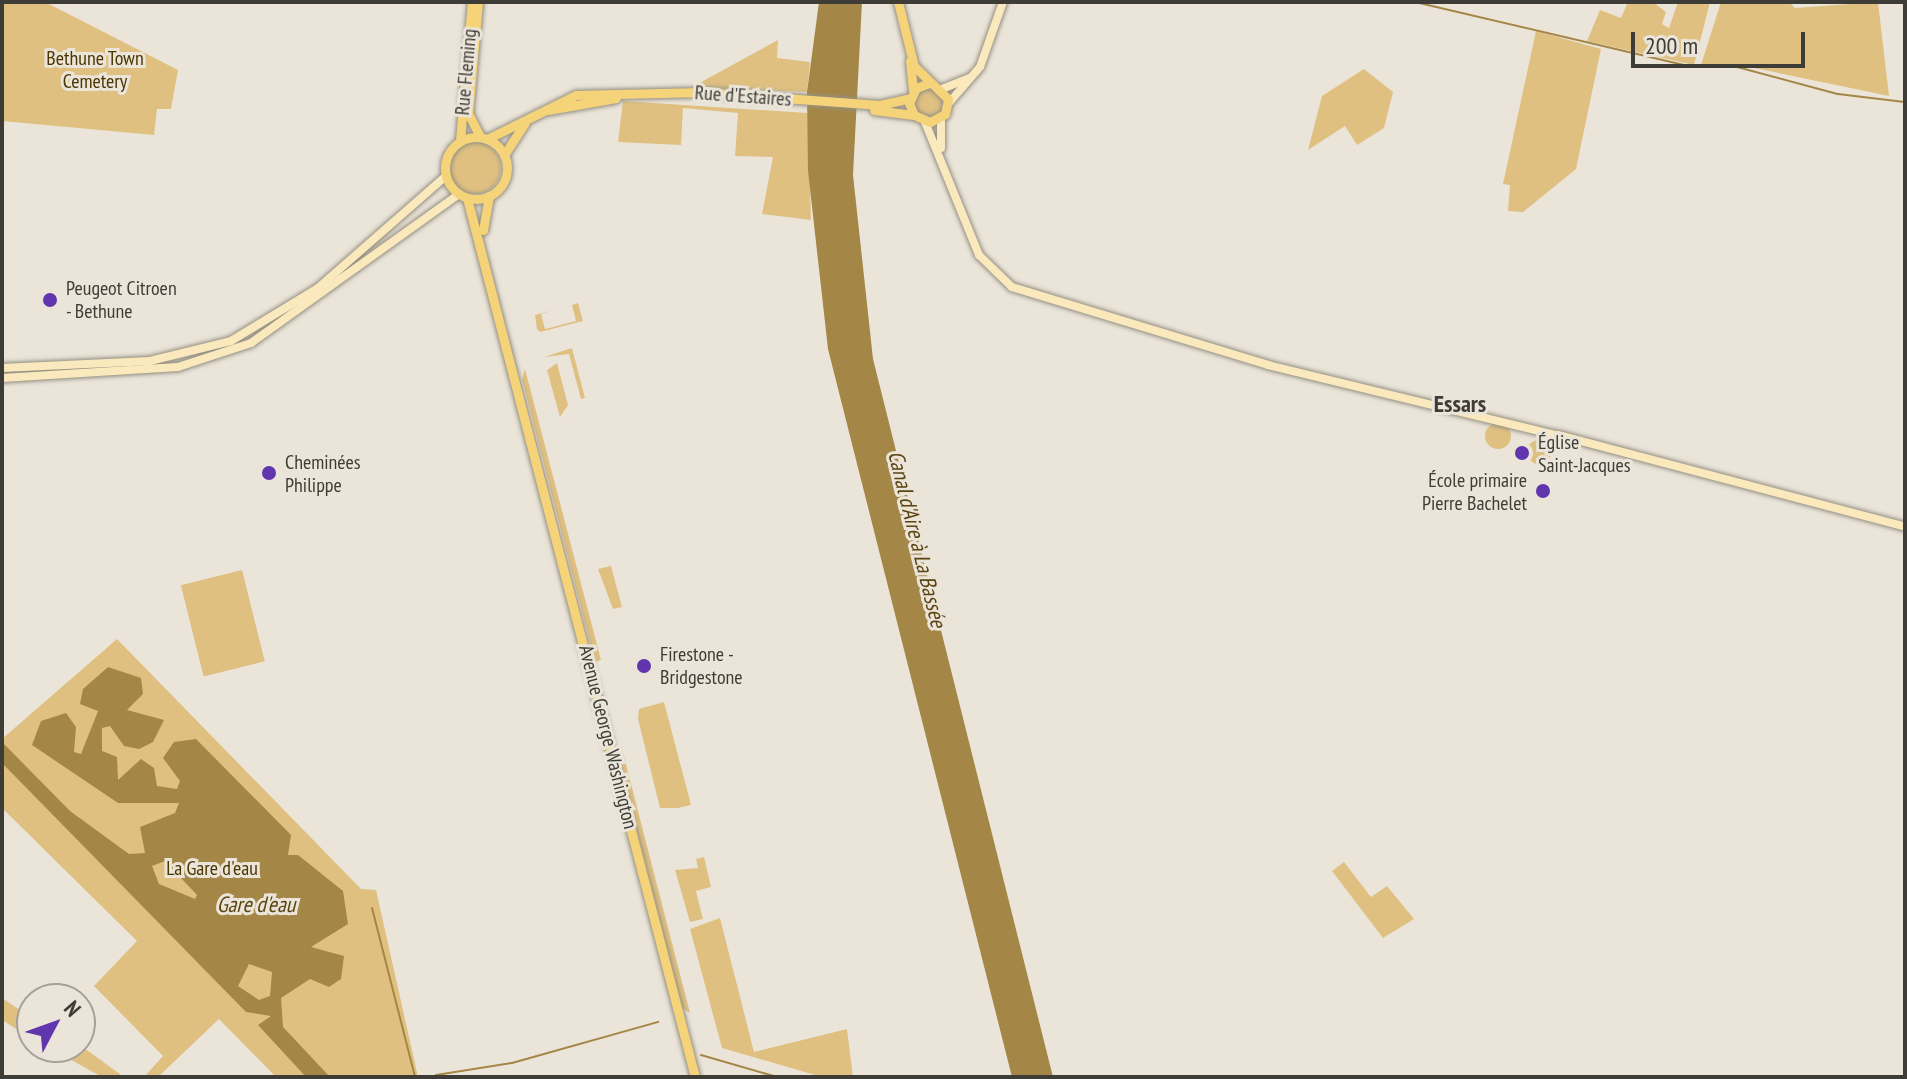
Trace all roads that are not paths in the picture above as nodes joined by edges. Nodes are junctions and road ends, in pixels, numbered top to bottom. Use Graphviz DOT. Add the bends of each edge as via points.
graph roads {
  1 [pos="472,2"];
  2 [pos="478,2"];
  3 [pos="898,2"];
  4 [pos="1003,2"];
  5 [pos="910,57"];
  6 [pos="974,76"];
  7 [pos="929,83"];
  8 [pos="942,89"];
  9 [pos="911,95"];
  10 [pos="809,103"];
  11 [pos="948,104"];
  12 [pos="860,106"];
  13 [pos="914,115"];
  14 [pos="941,118"];
  15 [pos="925,122"];
  16 [pos="483,138"];
  17 [pos="460,141"];
  18 [pos="941,153"];
  19 [pos="504,155"];
  20 [pos="446,176"];
  21 [pos="463,196"];
  22 [pos="489,196"];
  23 [pos="232,345"];
  24 [pos="2,368"];
  25 [pos="47,372"];
  26 [pos="2,378"];
  27 [pos="522,397"];
  28 [pos="1905,527"];
  29 [pos="695,1077"];
  1 -- 17 [label="main road, Rue Fleming"];
  2 -- 16 [label="main road, Rue Fleming" via="468,113"];
  3 -- 5 [label="main road"];
  4 -- 6 [label="main road"];
  5 -- 7 [label="main road"];
  5 -- 9 [label="main road"];
  6 -- 8 [label="main road"];
  6 -- 11 [label="main road"];
  7 -- 8 [label="main road"];
  7 -- 9 [label="main road"];
  8 -- 11 [label="main road"];
  9 -- 12 [label="main road"];
  9 -- 13 [label="main road"];
  10 -- 12 [label="main road"];
  10 -- 16 [label="main road, Rue d'Estaires" via="576,95"];
  10 -- 19 [label="main road" via="687,98 556,106 516,130"];
  11 -- 14 [label="main road"];
  12 -- 13 [label="main road"];
  13 -- 15 [label="main road"];
  14 -- 15 [label="main road"];
  14 -- 18 [label="main road"];
  15 -- 18 [label="main road"];
  16 -- 17 [label="main road"];
  16 -- 19 [label="main road"];
  17 -- 20 [label="main road" via="448,155"];
  18 -- 28 [label="main road" via="987,267 1012,287 1298,371"];
  19 -- 22 [label="main road" via="505,178"];
  20 -- 21 [label="main road"];
  20 -- 23 [label="main road" via="318,288"];
  21 -- 22 [label="main road"];
  21 -- 23 [label="main road" via="428,209 304,310"];
  21 -- 27 [label="main road, Avenue George Washington"];
  22 -- 27 [label="main road, Avenue George Washington" via="484,237"];
  23 -- 25 [label="main road" via="178,367"];
  24 -- 25 [label="main road"];
  25 -- 26 [label="main road"];
  27 -- 29 [label="main road, Avenue George Washington"];
}
